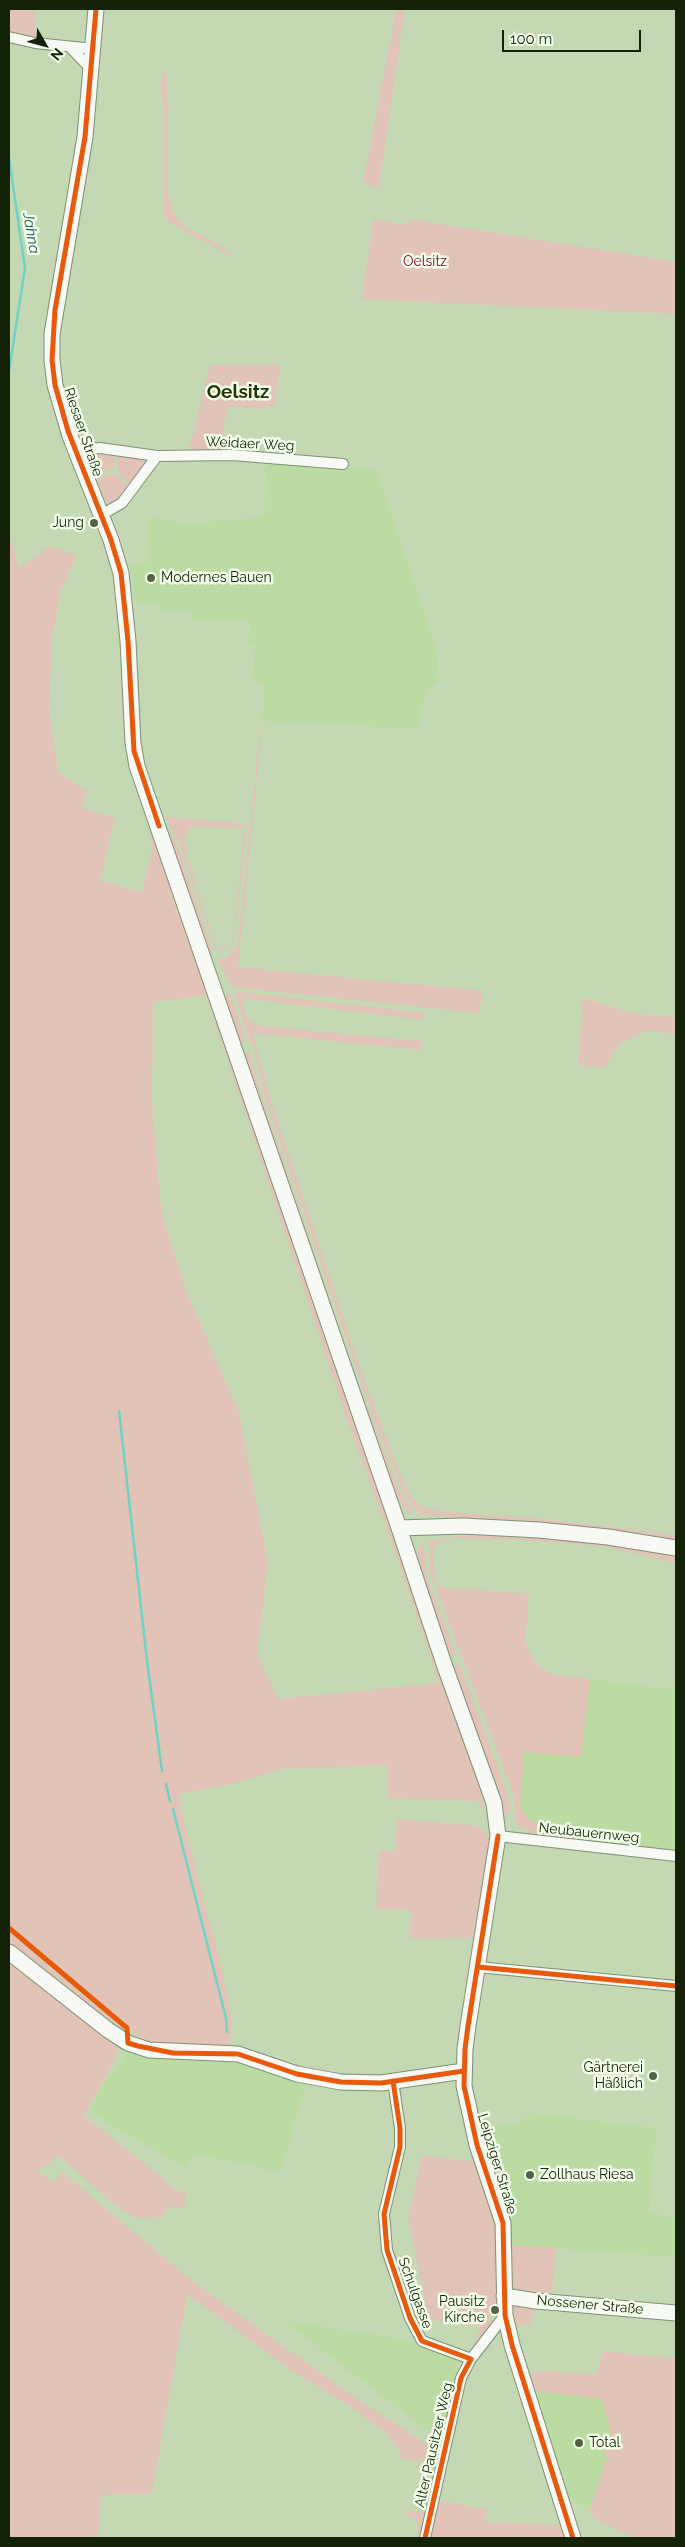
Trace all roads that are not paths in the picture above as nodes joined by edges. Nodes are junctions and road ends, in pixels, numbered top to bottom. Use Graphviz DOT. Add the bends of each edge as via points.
graph roads {
  1 [pos="96,9"];
  2 [pos="9,37"];
  3 [pos="71,48"];
  4 [pos="94,49"];
  5 [pos="92,70"];
  6 [pos="74,450"];
  7 [pos="157,456"];
  8 [pos="342,464"];
  9 [pos="101,515"];
  10 [pos="399,1528"];
  11 [pos="676,1548"];
  12 [pos="498,1836"];
  13 [pos="676,1856"];
  14 [pos="9,1952"];
  15 [pos="478,1967"];
  16 [pos="676,1986"];
  17 [pos="464,2071"];
  18 [pos="393,2082"];
  19 [pos="504,2296"];
  20 [pos="676,2312"];
  21 [pos="505,2315"];
  22 [pos="471,2359"];
  23 [pos="425,2538"];
  24 [pos="573,2538"];
  1 -- 4 [label="main road, Riesaer Straße"];
  2 -- 3 [label="street"];
  3 -- 4 [label="street"];
  3 -- 5 [label="street"];
  4 -- 5 [label="main road, Riesaer Straße"];
  5 -- 6 [label="main road, Riesaer Straße" via="52,334 55,385"];
  6 -- 7 [label="street, Weidaer Weg" via="100,448"];
  6 -- 9 [label="main road, Riesaer Straße"];
  7 -- 8 [label="street, Weidaer Weg" via="232,455"];
  7 -- 9 [label="street" via="122,503"];
  9 -- 10 [label="main road, Riesaer Straße" via="121,572 126,605 134,751"];
  10 -- 11 [label="main road" via="463,1526 539,1530"];
  10 -- 12 [label="main road, Leipziger Straße" via="494,1803"];
  12 -- 13 [label="street, Neubauernweg"];
  12 -- 15 [label="main road, Leipziger Straße"];
  14 -- 18 [label="main road" via="128,2043 149,2050 238,2054 297,2074 341,2082"];
  15 -- 16 [label="street"];
  15 -- 17 [label="main road, Leipziger Straße"];
  17 -- 18 [label="main road"];
  17 -- 19 [label="main road, Leipziger Straße" via="466,2100 474,2134 503,2223"];
  18 -- 22 [label="street, Schulgasse" via="400,2147 383,2226 387,2250 400,2292 422,2341"];
  19 -- 20 [label="main road, Nossener Straße"];
  19 -- 21 [label="main road, Leipziger Straße"];
  21 -- 22 [label="street, Alter Pausitzer Weg"];
  21 -- 24 [label="main road, Leipziger Straße"];
  22 -- 23 [label="street, Alter Pausitzer Weg" via="461,2378"];
}
